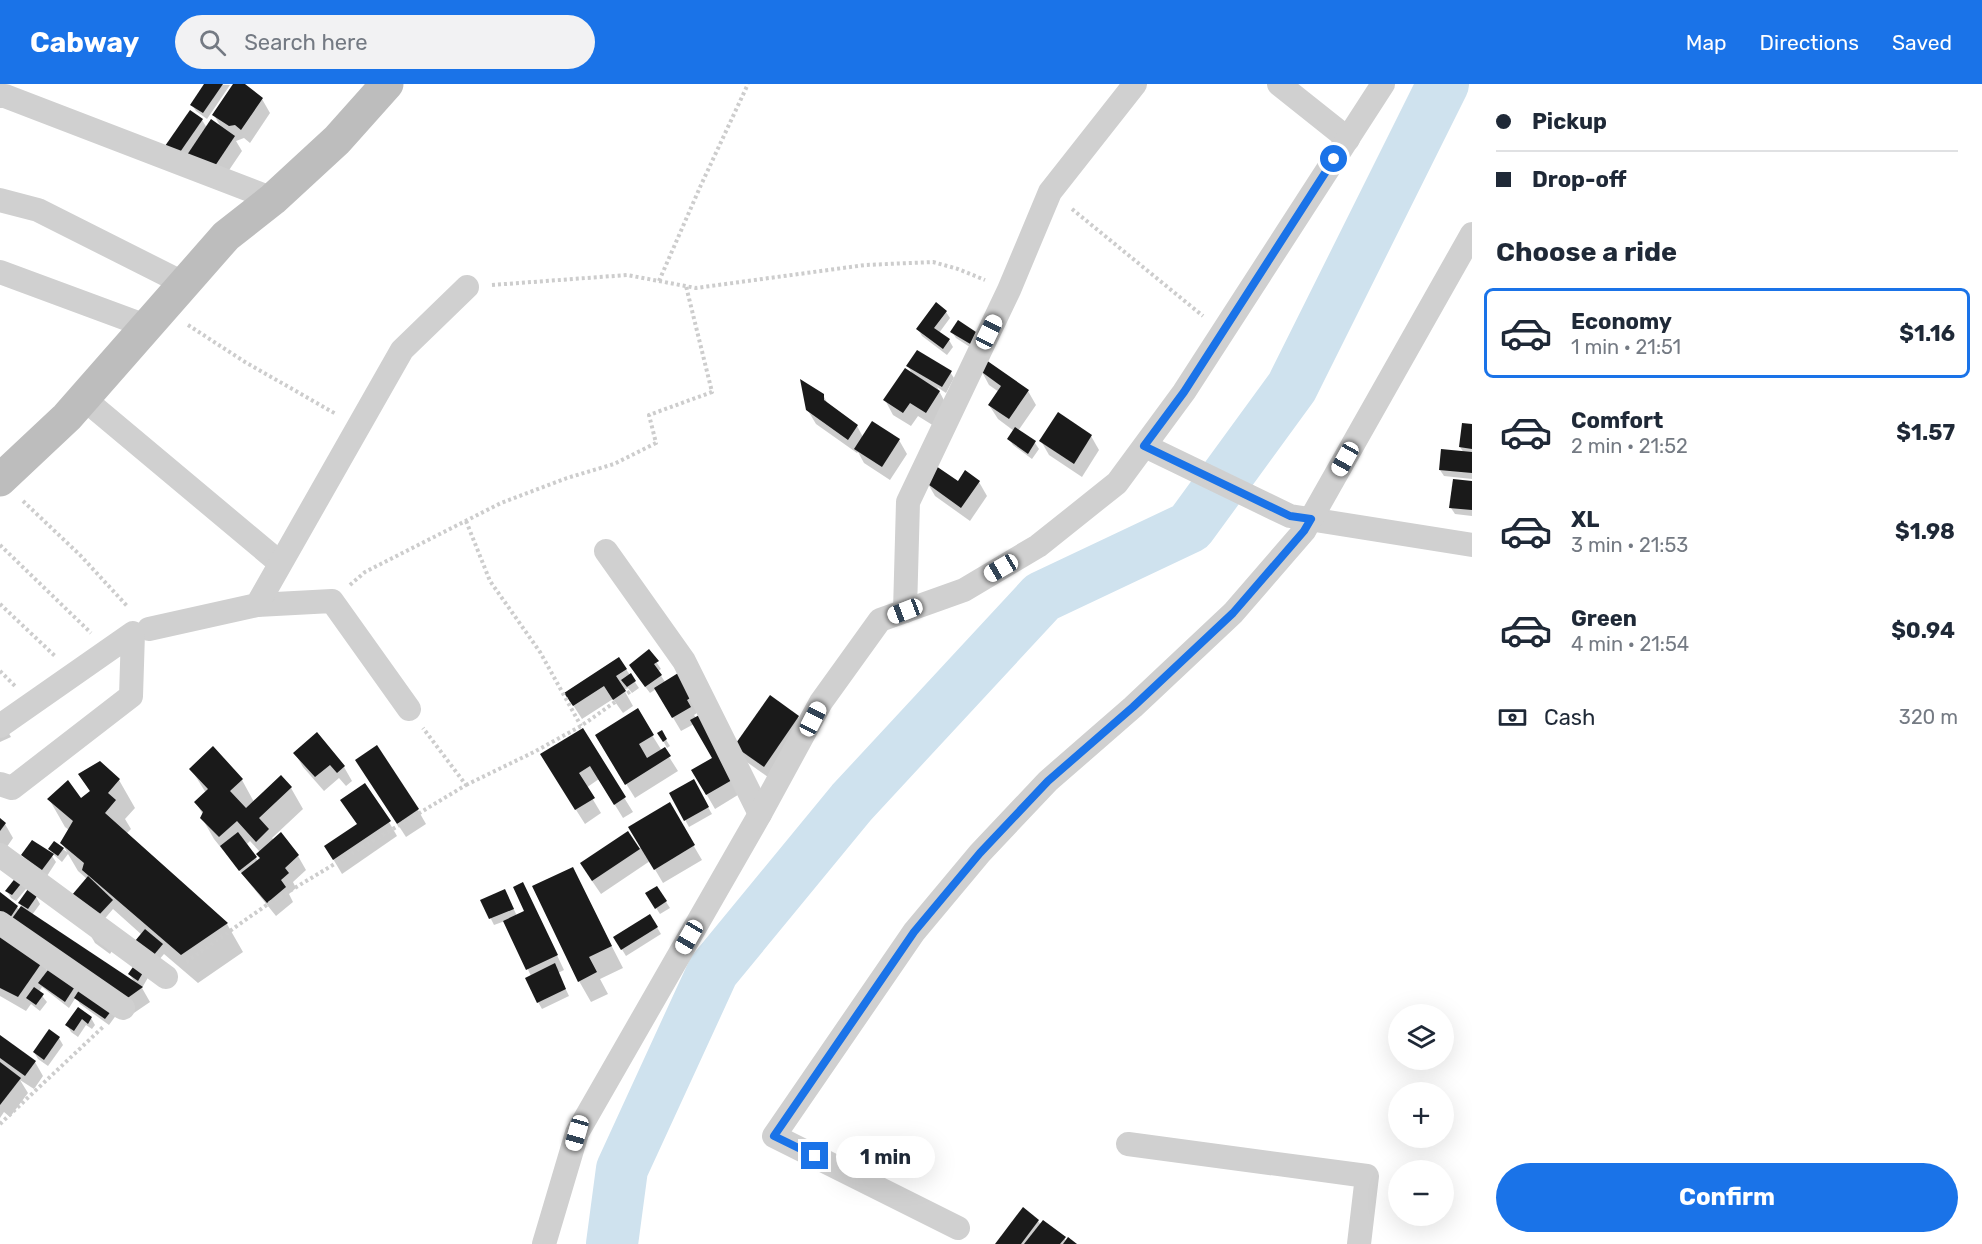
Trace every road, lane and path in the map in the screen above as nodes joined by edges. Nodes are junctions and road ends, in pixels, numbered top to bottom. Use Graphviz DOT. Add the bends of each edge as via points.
graph roads {
  1 [pos="387,84"];
  2 [pos="747,84"];
  3 [pos="1135,84"];
  4 [pos="1279,84"];
  5 [pos="1383,84"];
  6 [pos="0,96"];
  7 [pos="1348,139"];
  8 [pos="1050,192"];
  9 [pos="273,199"];
  10 [pos="0,200"];
  11 [pos="1472,234"];
  12 [pos="0,272"];
  13 [pos="659,281"];
  14 [pos="184,284"];
  15 [pos="686,286"];
  16 [pos="467,287"];
  17 [pos="1009,290"];
  18 [pos="154,317"];
  19 [pos="1222,332"];
  20 [pos="83,398"];
  21 [pos="358,427"];
  22 [pos="1146,446"];
  23 [pos="0,480"];
  24 [pos="1300,518"];
  25 [pos="466,521"];
  26 [pos="0,545"];
  27 [pos="1472,545"];
  28 [pos="606,551"];
  29 [pos="280,564"];
  30 [pos="332,601"];
  31 [pos="0,604"];
  32 [pos="257,605"];
  33 [pos="905,611"];
  34 [pos="149,629"];
  35 [pos="109,650"];
  36 [pos="74,674"];
  37 [pos="635,688"];
  38 [pos="409,709"];
  39 [pos="0,726"];
  40 [pos="581,726"];
  41 [pos="0,784"];
  42 [pos="466,786"];
  43 [pos="760,814"];
  44 [pos="0,855"];
  45 [pos="0,923"];
  46 [pos="166,977"];
  47 [pos="123,1008"];
  48 [pos="0,1124"];
  49 [pos="1128,1144"];
  50 [pos="958,1228"];
  51 [pos="544,1244"];
  52 [pos="1359,1244"];
  1 -- 9 [label="main road" via="337,140"];
  2 -- 13 [label="path"];
  3 -- 8 [label="street"];
  4 -- 7 [label="street"];
  5 -- 7 [label="street"];
  6 -- 9 [label="street"];
  7 -- 19 [label="street"];
  8 -- 17 [label="street"];
  8 -- 19 [label="path"];
  9 -- 14 [label="main road" via="226,236"];
  10 -- 14 [label="street" via="38,210"];
  11 -- 24 [label="street"];
  12 -- 18 [label="street"];
  13 -- 15 [label="path"];
  13 -- 16 [label="path" via="627,275"];
  14 -- 18 [label="main road"];
  15 -- 17 [label="path" via="696,288 865,265 933,262"];
  15 -- 25 [label="path" via="712,392 650,415 656,443 614,464 512,499"];
  16 -- 21 [label="street" via="402,350"];
  17 -- 33 [label="street" via="908,502"];
  18 -- 20 [label="main road"];
  18 -- 21 [label="path" via="244,362"];
  19 -- 22 [label="street"];
  20 -- 23 [label="main road"];
  20 -- 29 [label="street"];
  21 -- 29 [label="street"];
  22 -- 24 [label="street"];
  22 -- 33 [label="street" via="1117,483 1038,546 964,590"];
  23 -- 34 [label="path" via="80,555"];
  24 -- 27 [label="street"];
  24 -- 50 [label="street" via="1304,531 1233,613 1048,781 980,853 914,932 774,1136"];
  25 -- 30 [label="path" via="365,572"];
  25 -- 40 [label="path" via="490,581 540,652"];
  26 -- 35 [label="path"];
  28 -- 43 [label="street" via="684,660"];
  29 -- 32 [label="street"];
  30 -- 32 [label="street"];
  30 -- 38 [label="street"];
  31 -- 36 [label="path"];
  32 -- 34 [label="street"];
  33 -- 43 [label="street" via="880,620 821,702"];
  35 -- 36 [label="street"];
  35 -- 41 [label="street" via="133,633 131,696 12,788"];
  36 -- 39 [label="street"];
  37 -- 40 [label="path"];
  38 -- 42 [label="path"];
  40 -- 42 [label="path"];
  42 -- 46 [label="path" via="268,904"];
  43 -- 51 [label="street" via="577,1133"];
  44 -- 46 [label="street"];
  45 -- 47 [label="street"];
  47 -- 48 [label="path"];
  49 -- 52 [label="street" via="1367,1176"];
}
